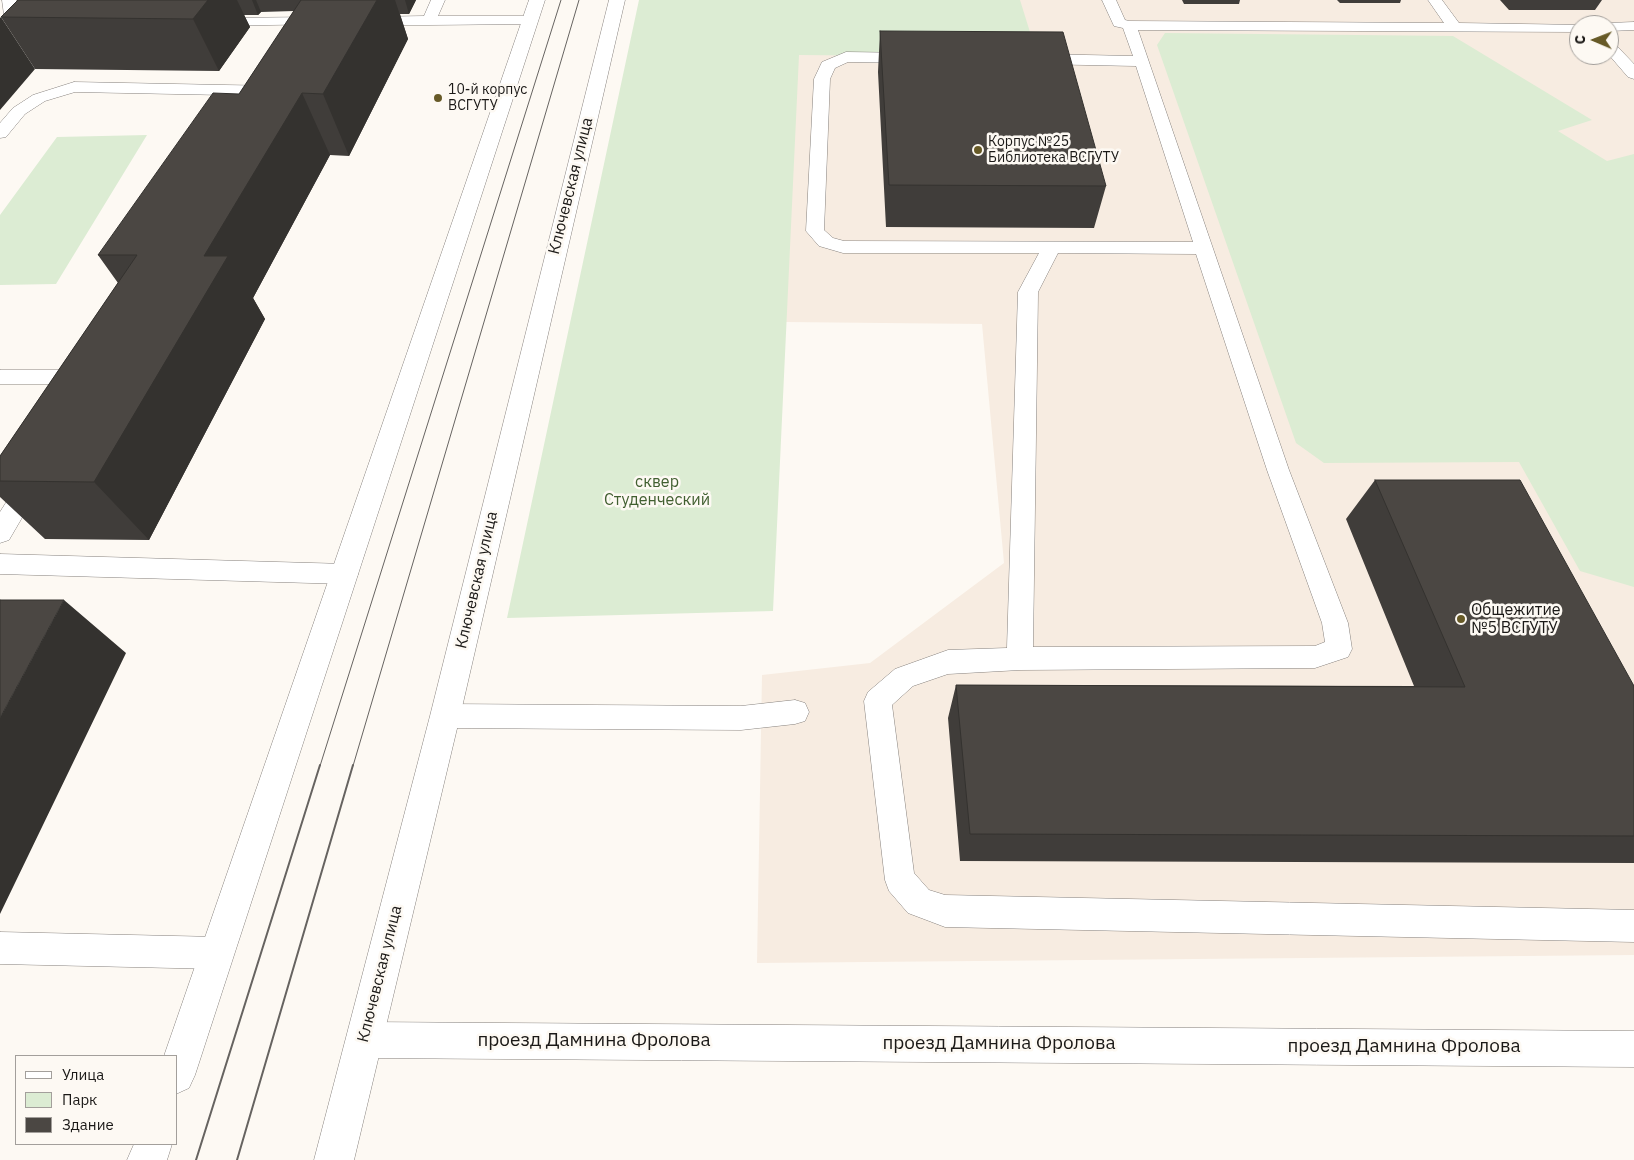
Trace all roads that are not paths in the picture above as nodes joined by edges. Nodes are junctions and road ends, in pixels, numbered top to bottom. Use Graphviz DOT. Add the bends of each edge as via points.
graph roads {
  1 [pos="9,0"];
  2 [pos="438,0"];
  3 [pos="617,0"];
  4 [pos="1109,0"];
  5 [pos="1435,0"];
  6 [pos="533,10"];
  7 [pos="354,21"];
  8 [pos="429,21"];
  9 [pos="199,22"];
  10 [pos="1129,25"];
  11 [pos="1454,26"];
  12 [pos="1634,26"];
  13 [pos="321,27"];
  14 [pos="1619,27"];
  15 [pos="1569,28"];
  16 [pos="0,32"];
  17 [pos="1619,57"];
  18 [pos="933,58"];
  19 [pos="1013,59"];
  20 [pos="1142,61"];
  21 [pos="1634,74"];
  22 [pos="256,110"];
  23 [pos="0,133"];
  24 [pos="1052,247"];
  25 [pos="1204,248"];
  26 [pos="0,377"];
  27 [pos="93,380"];
  28 [pos="40,468"];
  29 [pos="0,533"];
  30 [pos="0,564"];
  31 [pos="346,574"];
  32 [pos="1020,659"];
  33 [pos="795,712"];
  34 [pos="445,716"];
  35 [pos="1634,926"];
  36 [pos="0,948"];
  37 [pos="218,953"];
  38 [pos="364,1040"];
  39 [pos="1634,1048"];
  40 [pos="178,1069"];
  41 [pos="153,1145"];
  42 [pos="147,1160"];
  43 [pos="334,1160"];
  1 -- 16 [label="lane" via="17,22"];
  2 -- 8 [label="lane"];
  3 -- 34 [label="main road, Ключевская улица"];
  4 -- 10 [label="lane" via="1114,16 1120,23"];
  5 -- 11 [label="lane"];
  6 -- 8 [label="lane"];
  6 -- 31 [label="main road"];
  7 -- 8 [label="lane"];
  9 -- 13 [label="lane"];
  10 -- 11 [label="lane"];
  10 -- 20 [label="lane"];
  11 -- 15 [label="lane"];
  12 -- 14 [label="lane"];
  17 -- 21 [label="lane"];
  18 -- 24 [label="lane" via="846,57 828,65 822,79 815,231 826,242 843,247"];
  19 -- 20 [label="lane"];
  20 -- 25 [label="lane"];
  22 -- 23 [label="lane" via="280,84 74,87 39,98 19,111"];
  24 -- 25 [label="lane"];
  24 -- 32 [label="lane" via="1028,292"];
  25 -- 32 [label="lane" via="1278,470 1335,623 1339,649 1315,657"];
  26 -- 27 [label="lane"];
  28 -- 29 [label="lane"];
  30 -- 31 [label="lane"];
  31 -- 37 [label="main road"];
  32 -- 35 [label="lane" via="948,662 904,677 878,701 900,880 919,902 944,911"];
  33 -- 34 [label="lane" via="741,718"];
  34 -- 38 [label="main road, Ключевская улица"];
  36 -- 37 [label="lane"];
  37 -- 40 [label="main road"];
  38 -- 39 [label="main road, проезд Дамнина Фролова"];
  38 -- 43 [label="main road, Ключевская улица"];
  41 -- 42 [label="main road"];
}
